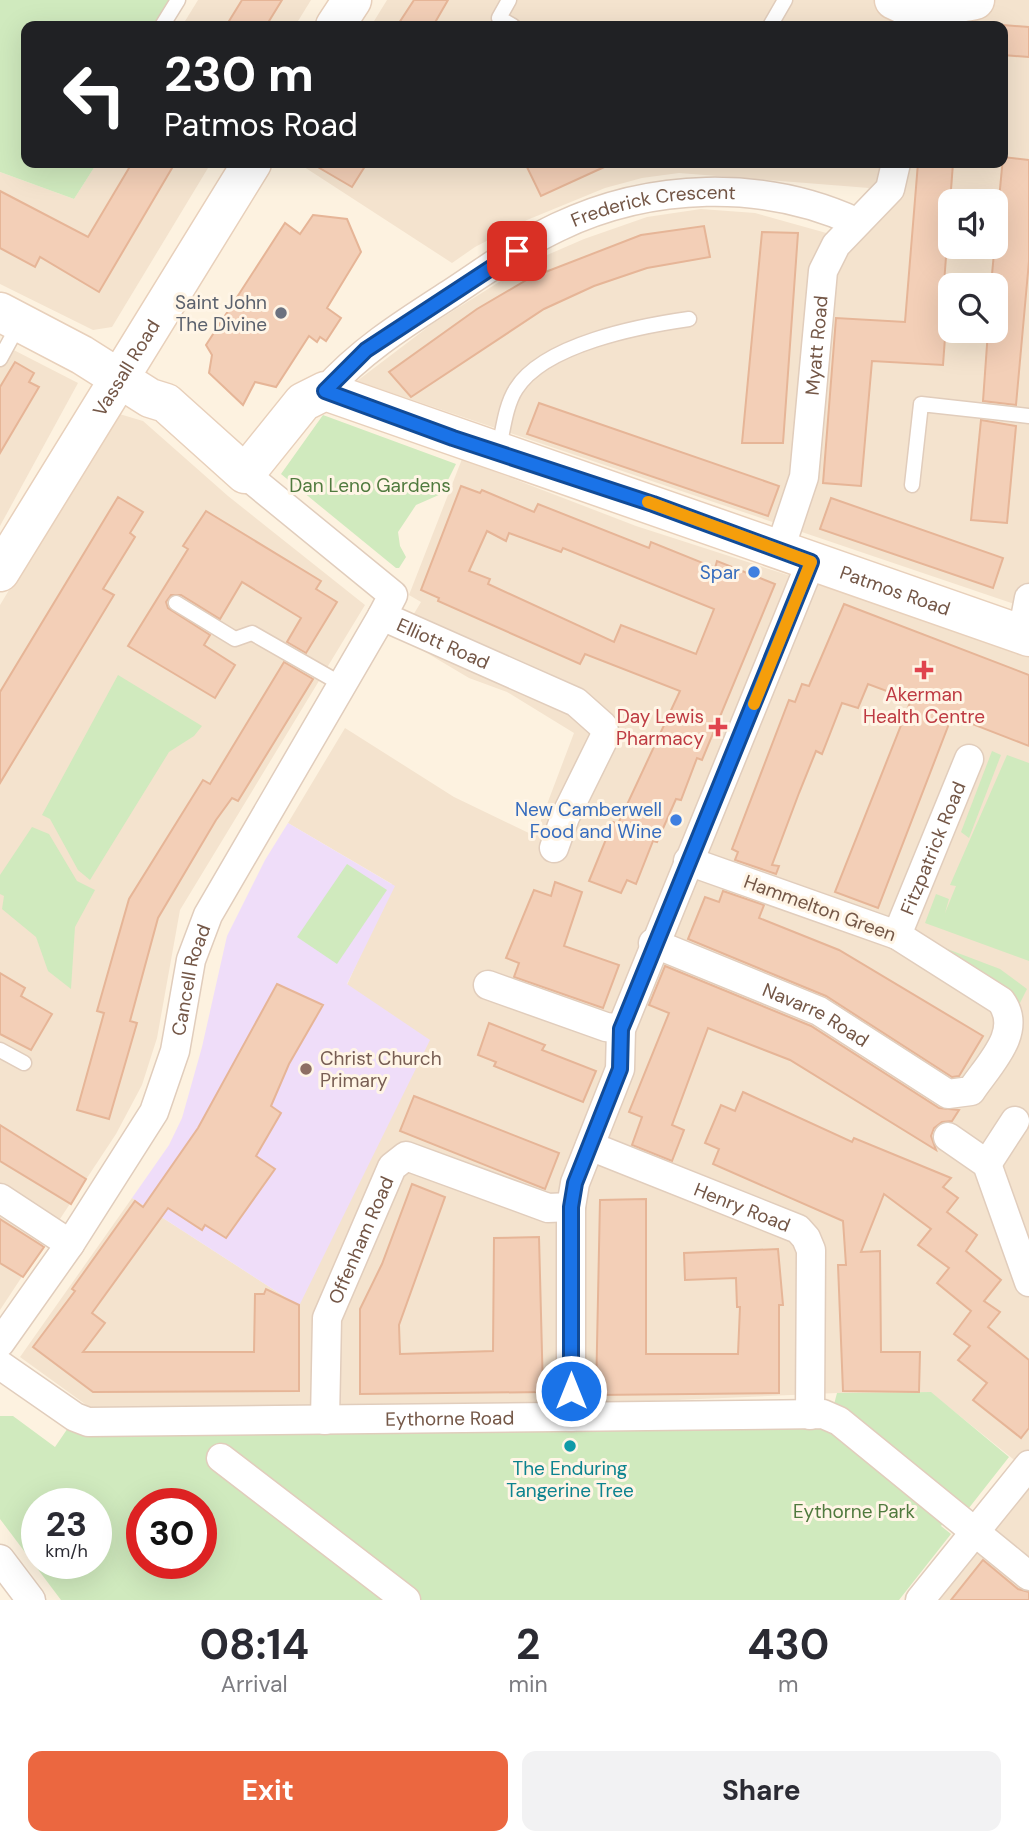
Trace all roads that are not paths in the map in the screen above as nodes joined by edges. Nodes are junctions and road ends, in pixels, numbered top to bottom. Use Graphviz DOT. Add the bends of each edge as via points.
graph roads {
  1 [pos="178,0"];
  2 [pos="352,0"];
  3 [pos="509,0"];
  4 [pos="785,0"];
  5 [pos="975,0"];
  6 [pos="903,11"];
  7 [pos="165,21"];
  8 [pos="338,21"];
  9 [pos="504,21"];
  10 [pos="773,21"];
  11 [pos="249,168"];
  12 [pos="896,168"];
  13 [pos="856,222"];
  14 [pos="10,318"];
  15 [pos="689,319"];
  16 [pos="0,359"];
  17 [pos="133,386"];
  18 [pos="325,391"];
  19 [pos="1029,416"];
  20 [pos="498,453"];
  21 [pos="245,474"];
  22 [pos="912,485"];
  23 [pos="795,556"];
  24 [pos="0,572"];
  25 [pos="176,603"];
  26 [pos="382,616"];
  27 [pos="1027,618"];
  28 [pos="344,685"];
  29 [pos="969,759"];
  30 [pos="554,848"];
  31 [pos="688,861"];
  32 [pos="897,935"];
  33 [pos="653,943"];
  34 [pos="488,985"];
  35 [pos="621,1029"];
  36 [pos="0,1050"];
  37 [pos="24,1063"];
  38 [pos="971,1091"];
  39 [pos="1015,1121"];
  40 [pos="948,1137"];
  41 [pos="590,1146"];
  42 [pos="986,1164"];
  43 [pos="0,1198"];
  44 [pos="571,1207"];
  45 [pos="70,1244"];
  46 [pos="1029,1282"];
  47 [pos="0,1343"];
  48 [pos="0,1365"];
  49 [pos="810,1415"];
  50 [pos="571,1417"];
  51 [pos="325,1420"];
  52 [pos="221,1458"];
  53 [pos="1029,1465"];
  54 [pos="975,1534"];
  55 [pos="0,1559"];
  56 [pos="1029,1576"];
  57 [pos="31,1600"];
  58 [pos="406,1600"];
  59 [pos="920,1600"];
  1 -- 7 [label="lane"];
  2 -- 8 [label="street"];
  3 -- 9 [label="lane" via="499,18"];
  4 -- 10 [label="lane"];
  5 -- 6 [label="street"];
  11 -- 17 [label="street, Vassall Road"];
  12 -- 13 [label="street, Myatt Road" via="890,189"];
  13 -- 18 [label="street, Frederick Crescent" via="828,209 776,198 709,191 630,201 599,210 557,227 443,299 366,350"];
  13 -- 23 [label="street, Myatt Road" via="836,244 823,271"];
  14 -- 16 [label="lane"];
  14 -- 17 [label="street, Elliott Road"];
  15 -- 20 [label="lane" via="610,335 555,356 516,389"];
  17 -- 21 [label="street, Elliott Road" via="166,403"];
  17 -- 24 [label="street, Vassall Road"];
  18 -- 20 [label="street, Patmos Road"];
  18 -- 21 [label="street, Frederick Crescent" via="303,402"];
  19 -- 22 [label="lane" via="921,404"];
  20 -- 23 [label="street, Patmos Road"];
  21 -- 26 [label="street, Elliott Road" via="393,595"];
  23 -- 27 [label="street, Patmos Road"];
  23 -- 31 [label="street, Myatt Road"];
  25 -- 28 [label="lane" via="234,639 252,633"];
  26 -- 28 [label="street, Cancell Road"];
  26 -- 30 [label="street, Elliott Road" via="576,702 603,726 605,736"];
  28 -- 45 [label="street, Cancell Road" via="208,915 191,960 175,1051 154,1112"];
  29 -- 32 [label="street, Fitzpatrick Road"];
  31 -- 32 [label="street, Hammelton Green"];
  31 -- 33 [label="street, Myatt Road"];
  32 -- 38 [label="street, Hammelton Green" via="1006,1008 1007,1038"];
  33 -- 35 [label="street, Myatt Road"];
  33 -- 38 [label="street, Navarre Road" via="819,1011 948,1094"];
  34 -- 35 [label="street"];
  35 -- 41 [label="street, Myatt Road" via="620,1069"];
  36 -- 37 [label="lane"];
  39 -- 42 [label="street"];
  40 -- 42 [label="street"];
  41 -- 44 [label="street, Myatt Road"];
  41 -- 49 [label="street, Henry Road" via="798,1229 806,1238 811,1250"];
  42 -- 46 [label="street"];
  43 -- 45 [label="street"];
  44 -- 50 [label="street, Myatt Road"];
  44 -- 51 [label="street, Offenham Road" via="548,1208 406,1156 399,1159 327,1318"];
  45 -- 47 [label="street, Cancell Road"];
  48 -- 51 [label="street, Eythorne Road" via="88,1422"];
  49 -- 50 [label="street, Eythorne Road"];
  49 -- 54 [label="street, Eythorne Road" via="823,1414 839,1421"];
  50 -- 51 [label="street, Eythorne Road"];
  52 -- 58 [label="street"];
  53 -- 54 [label="street"];
  54 -- 56 [label="street, Eythorne Road"];
  54 -- 59 [label="street"];
  55 -- 57 [label="street"];
}
